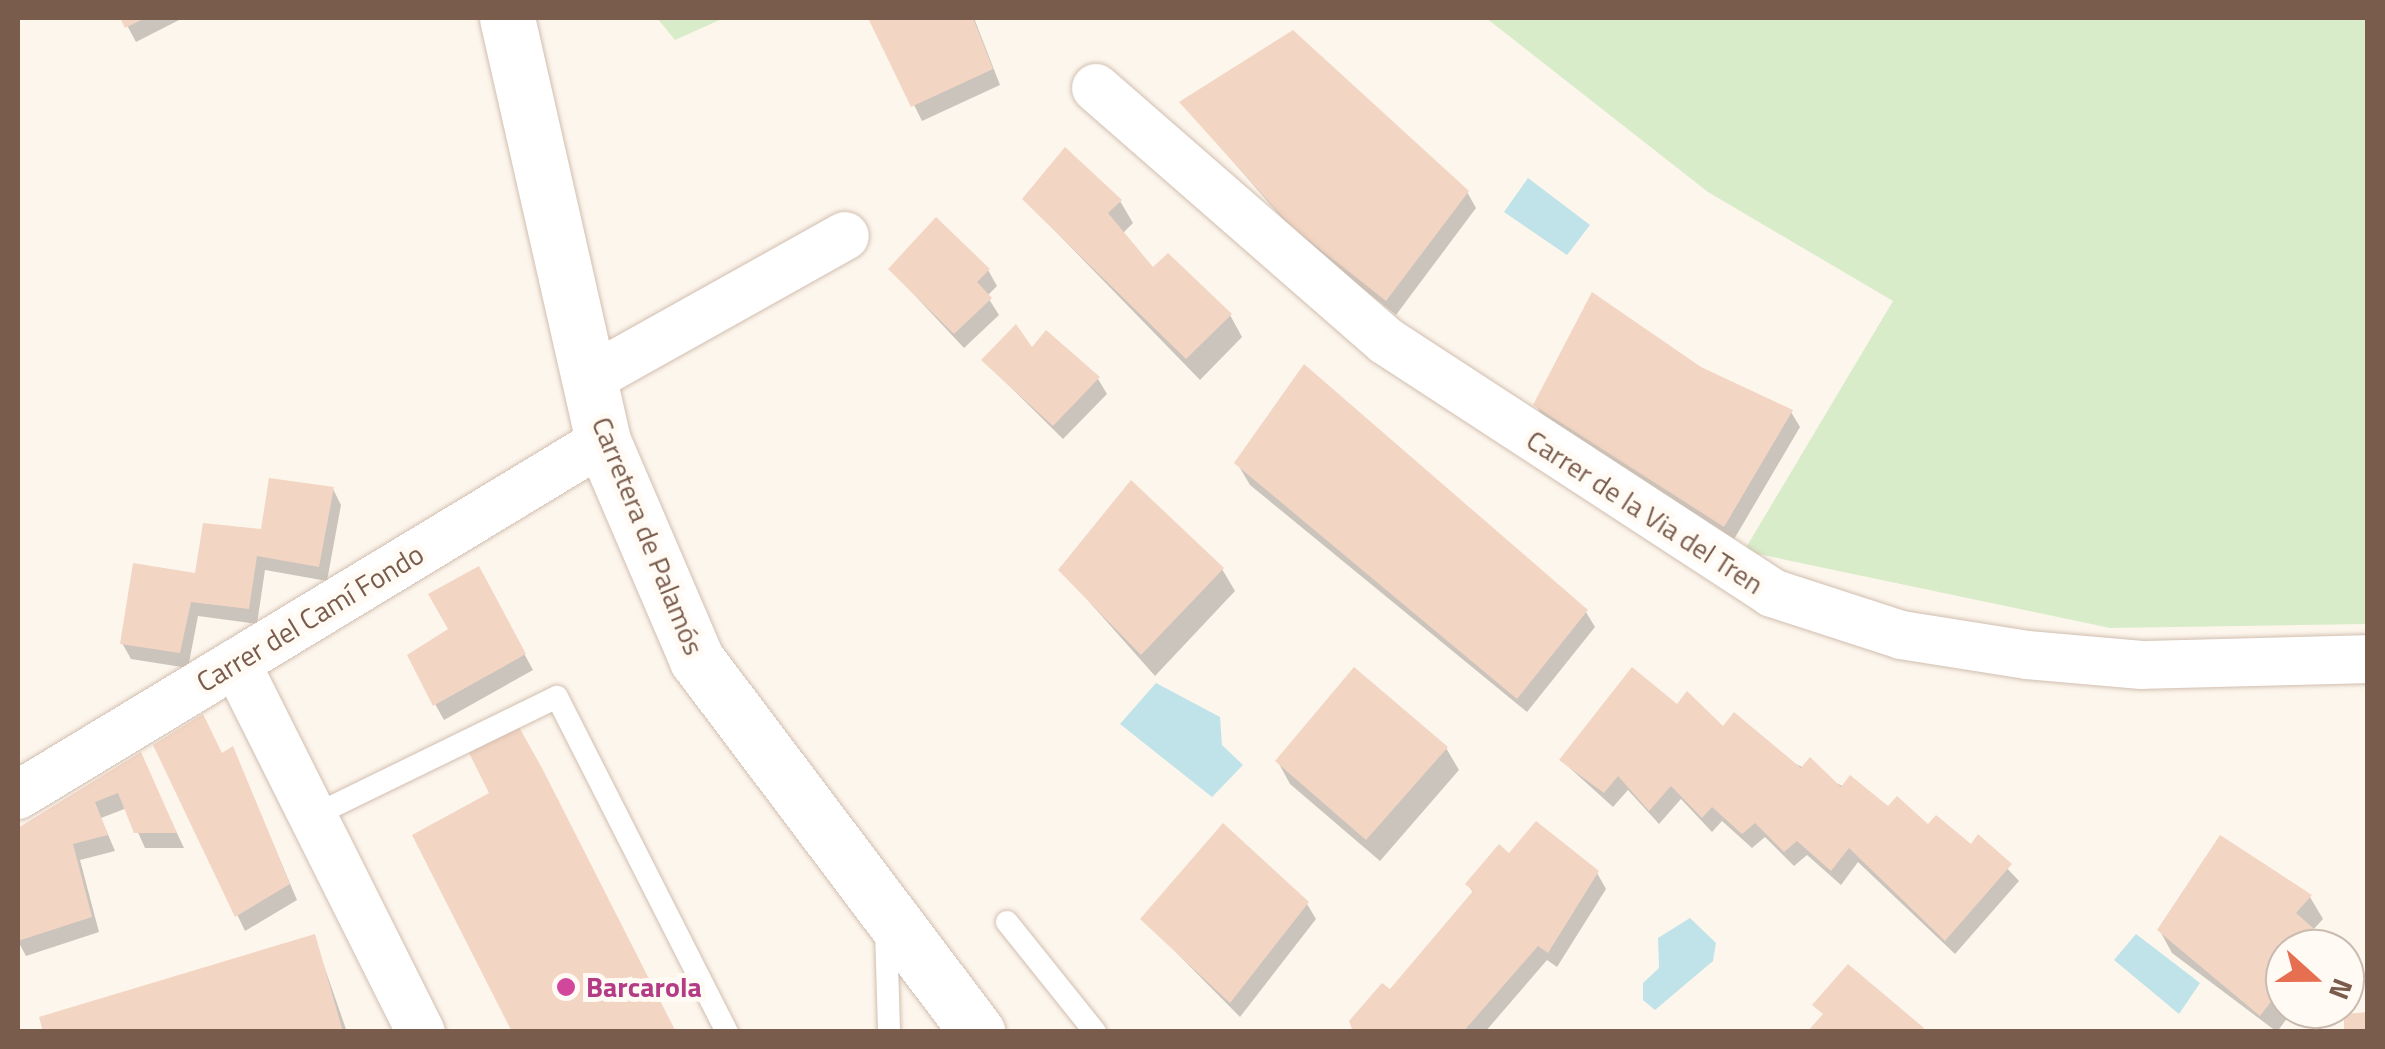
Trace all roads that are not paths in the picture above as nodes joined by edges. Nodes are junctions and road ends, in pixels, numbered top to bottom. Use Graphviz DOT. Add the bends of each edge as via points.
graph roads {
  1 [pos="508,18"];
  2 [pos="1096,88"];
  3 [pos="844,236"];
  4 [pos="589,378"];
  5 [pos="604,442"];
  6 [pos="2368,660"];
  7 [pos="236,663"];
  8 [pos="18,795"];
  9 [pos="315,816"];
  10 [pos="886,921"];
  11 [pos="1006,922"];
  12 [pos="421,1032"];
  13 [pos="727,1032"];
  14 [pos="890,1032"];
  15 [pos="977,1032"];
  16 [pos="1095,1032"];
  1 -- 4 [label="main road, Carretera de Palamós"];
  2 -- 6 [label="street, Carrer de la Via del Tren" via="1386,341 1772,593 1902,635 2027,655 2142,665"];
  3 -- 4 [label="street"];
  4 -- 5 [label="main road, Carretera de Palamós"];
  5 -- 7 [label="street, Carrer del Camí Fondo"];
  5 -- 10 [label="main road, Carretera de Palamós" via="697,660"];
  7 -- 8 [label="street, Carrer del Camí Fondo"];
  7 -- 9 [label="street"];
  9 -- 12 [label="street"];
  9 -- 13 [label="lane" via="556,696"];
  10 -- 14 [label="lane"];
  10 -- 15 [label="main road, Carretera de Palamós"];
  11 -- 16 [label="lane"];
}
